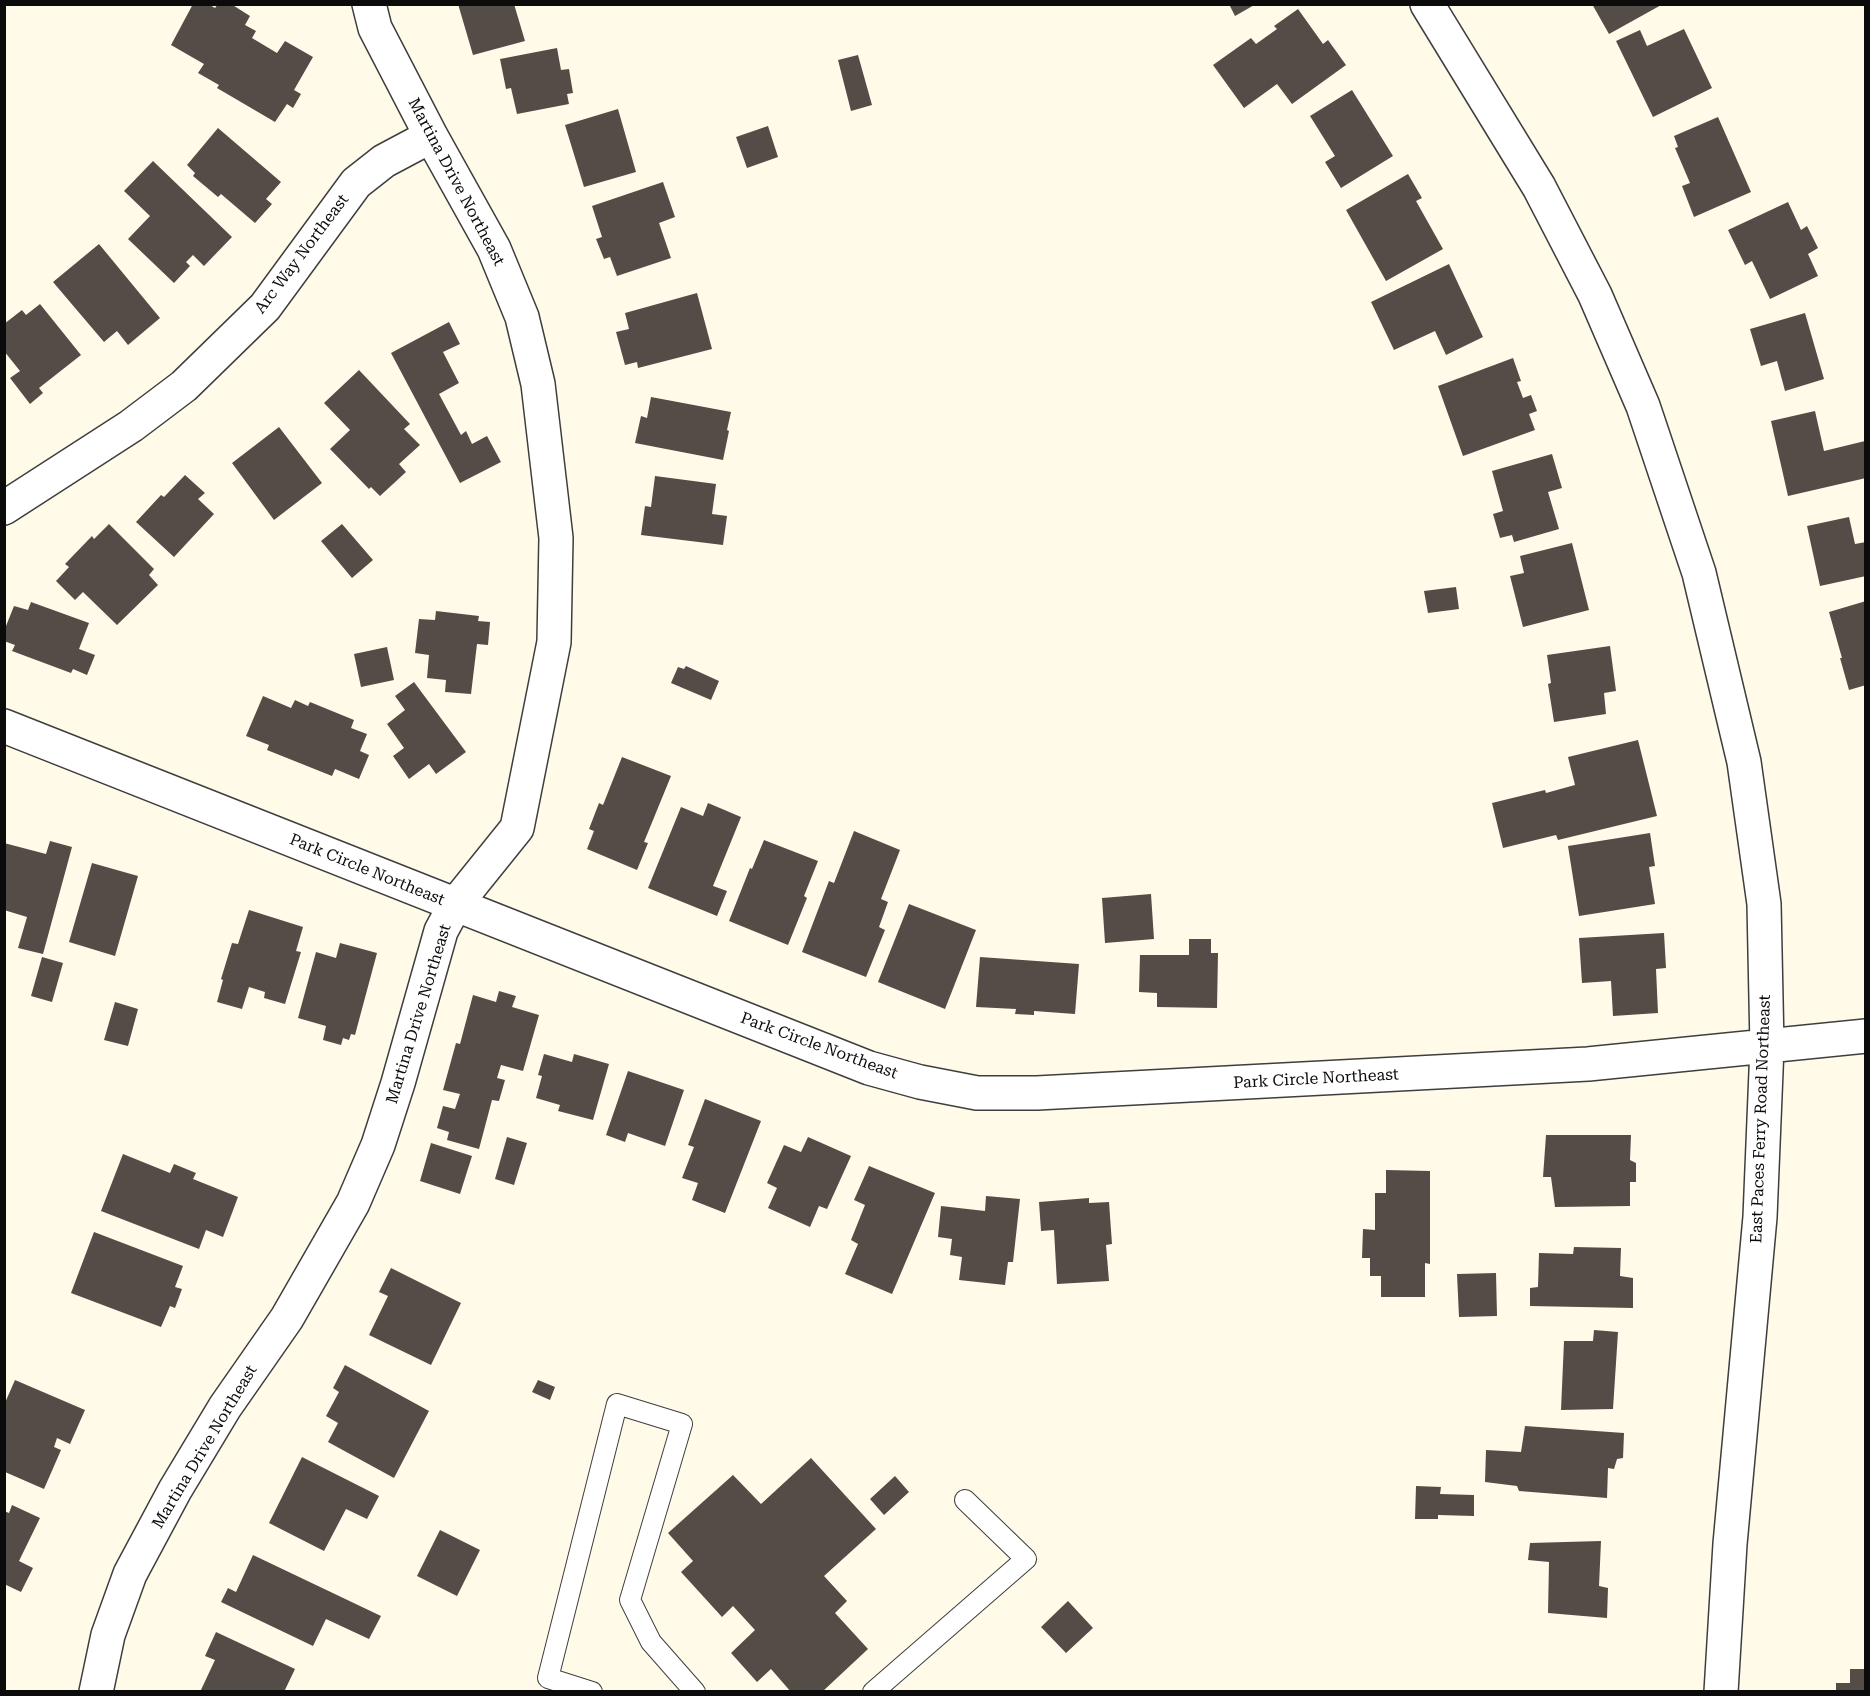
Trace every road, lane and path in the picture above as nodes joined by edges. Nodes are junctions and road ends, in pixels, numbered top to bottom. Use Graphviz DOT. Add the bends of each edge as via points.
graph roads {
  1 [pos="369,4"];
  2 [pos="1427,4"];
  3 [pos="431,136"];
  4 [pos="4,508"];
  5 [pos="4,726"];
  6 [pos="455,905"];
  7 [pos="1866,1036"];
  8 [pos="1767,1047"];
  9 [pos="965,1500"];
  10 [pos="689,1689"];
  11 [pos="96,1692"];
  12 [pos="592,1692"];
  13 [pos="873,1692"];
  14 [pos="1721,1692"];
  1 -- 3 [label="street, Martina Drive Northeast" via="375,28"];
  2 -- 8 [label="street, East Paces Ferry Road Northeast" via="1539,187 1595,295 1643,406 1699,573 1744,762 1764,904"];
  3 -- 4 [label="street, Arc Way Northeast" via="384,161 356,183 265,307 184,387"];
  3 -- 6 [label="street, Martina Drive Northeast" via="494,249 522,317 538,384 556,538 554,642 517,828"];
  5 -- 6 [label="street, Park Circle Northeast"];
  6 -- 8 [label="street, Park Circle Northeast" via="869,1068 977,1093 1588,1064"];
  6 -- 11 [label="street, Martina Drive Northeast" via="441,931 378,1146 352,1203 287,1318 225,1407 175,1490 130,1574 108,1635"];
  7 -- 8 [label="street, Park Circle Northeast"];
  8 -- 14 [label="street, East Paces Ferry Road Northeast" via="1760,1218 1730,1544"];
  9 -- 13 [label="lane" via="1026,1559"];
  10 -- 12 [label="lane" via="651,1642 630,1600 682,1424 617,1404 548,1678"];
}
